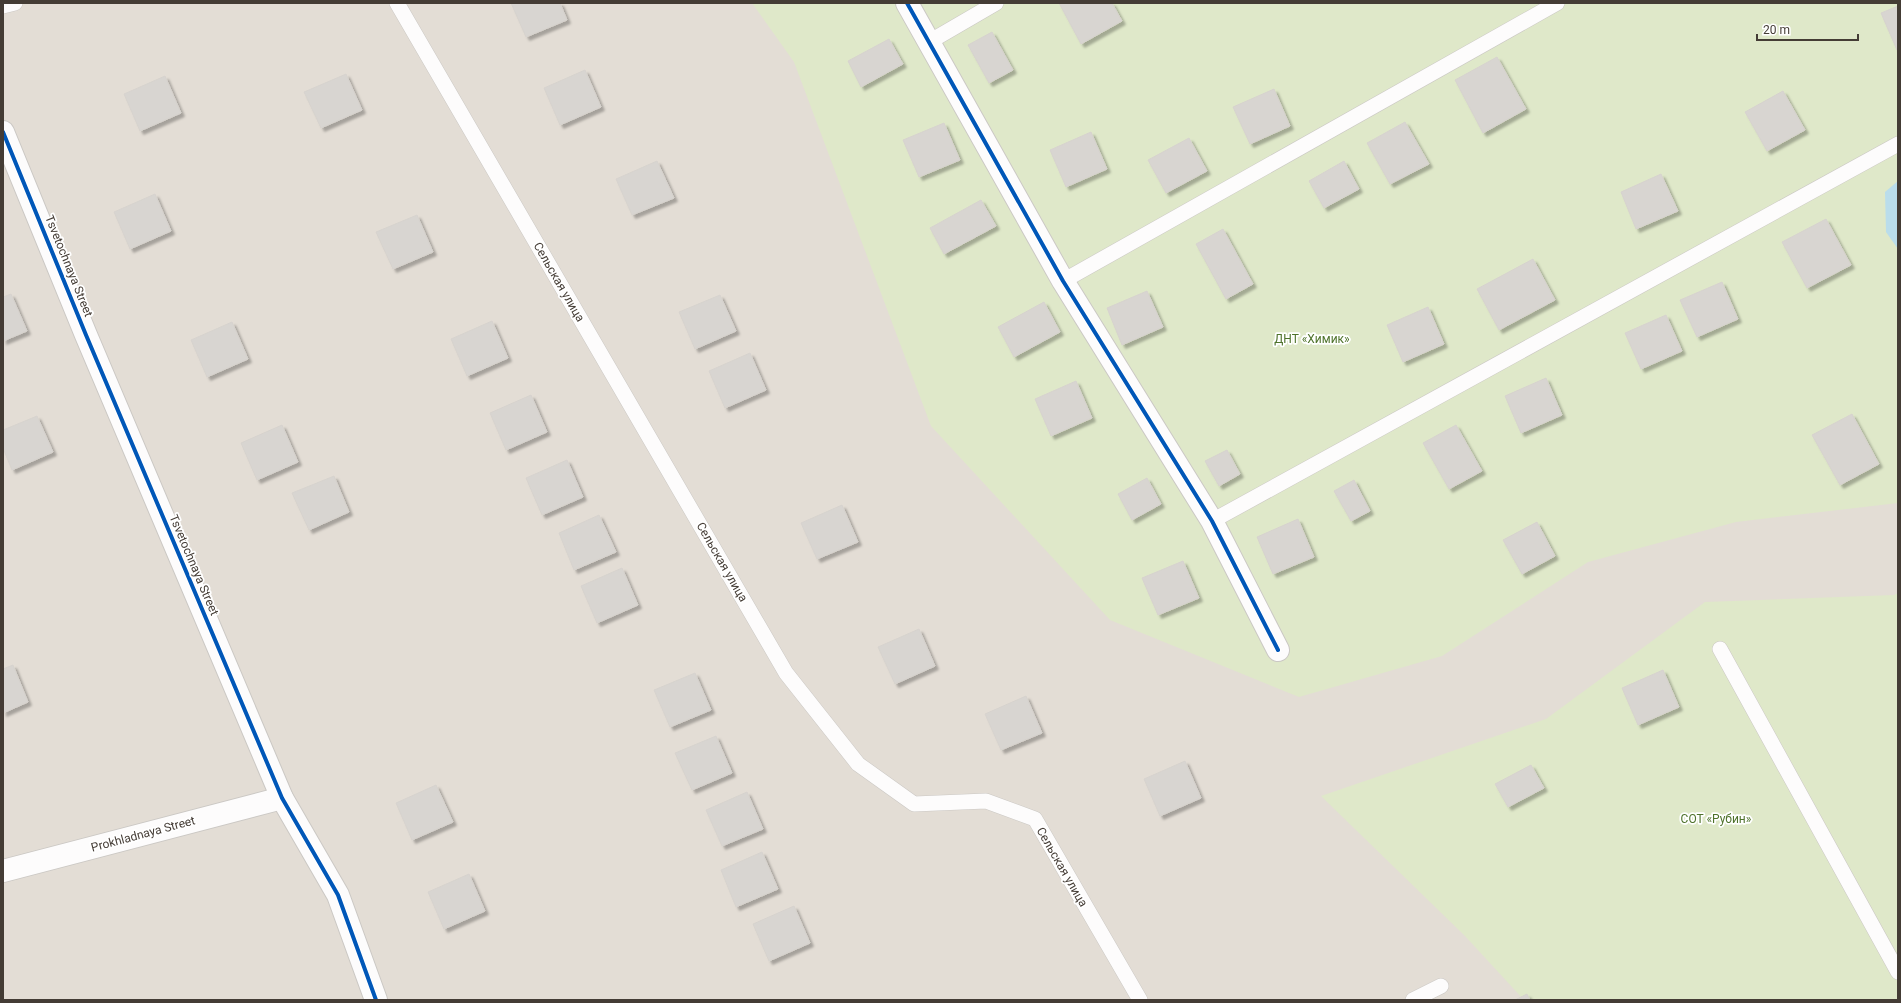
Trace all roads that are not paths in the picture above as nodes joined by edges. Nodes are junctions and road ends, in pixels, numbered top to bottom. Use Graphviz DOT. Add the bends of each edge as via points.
graph roads {
  1 [pos="15,3"];
  2 [pos="397,3"];
  3 [pos="907,3"];
  4 [pos="996,3"];
  5 [pos="1557,3"];
  6 [pos="3,6"];
  7 [pos="929,42"];
  8 [pos="3,132"];
  9 [pos="1898,144"];
  10 [pos="1063,282"];
  11 [pos="1212,521"];
  12 [pos="1720,649"];
  13 [pos="1278,650"];
  14 [pos="282,798"];
  15 [pos="3,871"];
  16 [pos="1898,972"];
  17 [pos="1441,986"];
  18 [pos="376,1000"];
  19 [pos="1140,1000"];
  20 [pos="1413,1000"];
  1 -- 6 [label="lane"];
  2 -- 19 [label="lane, Сельская улица" via="786,673 858,764 914,804 986,802 1035,819"];
  3 -- 7 [label="street"];
  4 -- 7 [label="lane"];
  5 -- 10 [label="lane"];
  7 -- 10 [label="street"];
  8 -- 14 [label="street, Tsvetochnaya Street"];
  9 -- 11 [label="lane"];
  10 -- 11 [label="street"];
  11 -- 13 [label="street"];
  12 -- 16 [label="lane"];
  14 -- 15 [label="street, Prokhladnaya Street"];
  14 -- 18 [label="street, Tsvetochnaya Street" via="338,895"];
  17 -- 20 [label="lane"];
}
